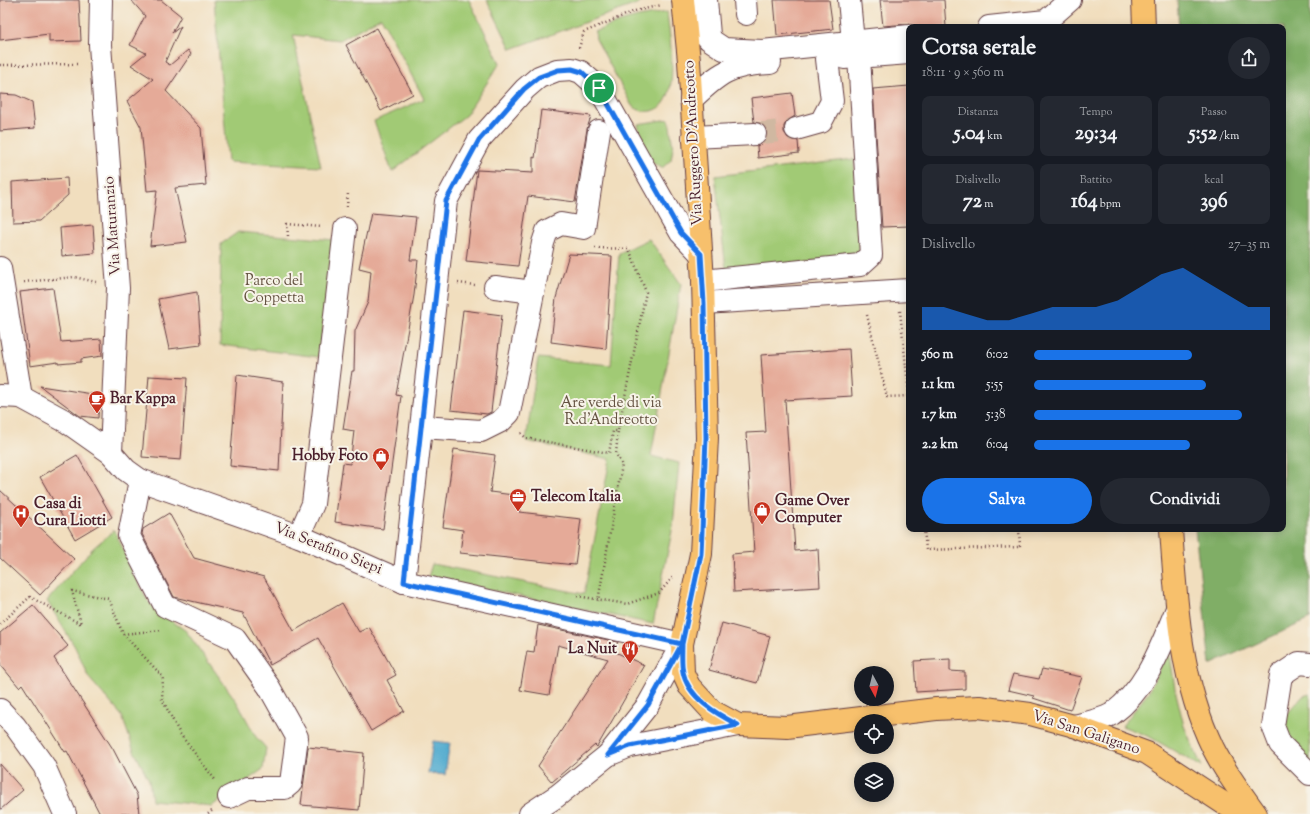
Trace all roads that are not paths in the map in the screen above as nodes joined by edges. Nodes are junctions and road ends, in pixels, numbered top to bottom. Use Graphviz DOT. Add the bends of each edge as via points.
graph roads {
  1 [pos="102,0"];
  2 [pos="685,0"];
  3 [pos="706,0"];
  4 [pos="849,0"];
  5 [pos="1070,0"];
  6 [pos="1143,0"];
  7 [pos="1018,24"];
  8 [pos="1144,24"];
  9 [pos="906,37"];
  10 [pos="709,39"];
  11 [pos="856,49"];
  12 [pos="906,53"];
  13 [pos="828,59"];
  14 [pos="691,100"];
  15 [pos="796,128"];
  16 [pos="599,131"];
  17 [pos="756,134"];
  18 [pos="693,137"];
  19 [pos="346,229"];
  20 [pos="701,254"];
  21 [pos="1,276"];
  22 [pos="703,281"];
  23 [pos="495,287"];
  24 [pos="903,291"];
  25 [pos="533,292"];
  26 [pos="704,303"];
  27 [pos="10,396"];
  28 [pos="422,427"];
  29 [pos="111,453"];
  30 [pos="140,480"];
  31 [pos="1171,532"];
  32 [pos="299,536"];
  33 [pos="404,582"];
  34 [pos="1176,611"];
  35 [pos="682,644"];
  36 [pos="1310,664"];
  37 [pos="0,710"];
  38 [pos="738,725"];
  39 [pos="1074,726"];
  40 [pos="608,755"];
  41 [pos="1310,774"];
  42 [pos="229,797"];
  43 [pos="65,814"];
  44 [pos="530,814"];
  45 [pos="1240,814"];
  46 [pos="1256,814"];
  1 -- 29 [label="street, Via Maturanzio" via="101,64 118,288"];
  2 -- 10 [label="street" via="698,25"];
  2 -- 14 [label="main road, Via Ruggero D'Andreotto"];
  3 -- 10 [label="street"];
  4 -- 11 [label="street"];
  5 -- 7 [label="street" via="1046,21"];
  6 -- 8 [label="main road"];
  9 -- 11 [label="street"];
  10 -- 11 [label="street" via="724,49"];
  11 -- 12 [label="street"];
  11 -- 13 [label="street"];
  11 -- 22 [label="street" via="871,255 860,265"];
  13 -- 14 [label="street" via="743,64 725,71 709,82"];
  13 -- 15 [label="street" via="832,101 821,122"];
  14 -- 18 [label="main road, Via Ruggero D'Andreotto"];
  16 -- 25 [label="street" via="584,228 560,224 547,231"];
  17 -- 18 [label="street"];
  18 -- 20 [label="main road, Via Ruggero D'Andreotto"];
  19 -- 32 [label="street" via="313,504"];
  20 -- 22 [label="main road, Via Ruggero D'Andreotto"];
  20 -- 28 [label="street" via="681,233 599,88 582,72 572,69 558,70 539,77 524,89 479,140 446,201"];
  21 -- 27 [label="street"];
  22 -- 26 [label="main road, Via Ruggero D'Andreotto"];
  23 -- 25 [label="street"];
  24 -- 26 [label="street"];
  25 -- 28 [label="street" via="509,413 481,431"];
  26 -- 35 [label="main road, Via Ruggero D'Andreotto" via="706,438 701,554"];
  27 -- 29 [label="street, Via Serafino Siepi" via="66,422"];
  28 -- 33 [label="street"];
  29 -- 30 [label="street, Via Serafino Siepi" via="126,470"];
  30 -- 32 [label="street, Via Serafino Siepi"];
  30 -- 42 [label="street" via="129,536 165,606 235,639 269,688 297,737 291,783 285,788 248,788"];
  31 -- 34 [label="main road"];
  32 -- 33 [label="street, Via Serafino Siepi"];
  33 -- 35 [label="street, Via Serafino Siepi"];
  34 -- 39 [label="street" via="1157,656 1139,688 1111,714"];
  34 -- 46 [label="main road" via="1191,688 1212,747 1227,774"];
  35 -- 38 [label="main road, Via Ruggero D'Andreotto" via="683,673 689,686 712,711"];
  35 -- 40 [label="street, Via Ruggero D'Andreotto" via="648,705"];
  36 -- 41 [label="street" via="1299,663 1280,675 1273,726 1280,744"];
  37 -- 43 [label="street" via="44,766"];
  38 -- 39 [label="main road, Via San Galigano" via="787,727 936,709 979,707 1030,714"];
  38 -- 40 [label="street, Via San Galigano" via="630,746"];
  39 -- 45 [label="main road, Via San Galigano" via="1147,753"];
  40 -- 44 [label="street, Via San Galigano"];
}
